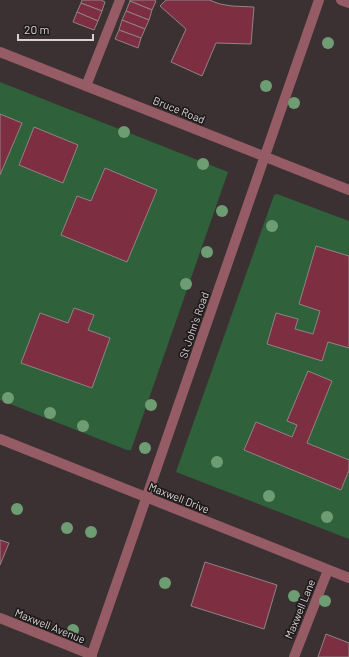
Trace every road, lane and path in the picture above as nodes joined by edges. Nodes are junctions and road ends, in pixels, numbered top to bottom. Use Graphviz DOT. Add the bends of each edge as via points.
graph roads {
  1 [pos="120,0"];
  2 [pos="319,0"];
  3 [pos="340,0"];
  4 [pos="349,3"];
  5 [pos="0,52"];
  6 [pos="86,86"];
  7 [pos="265,157"];
  8 [pos="349,190"];
  9 [pos="0,439"];
  10 [pos="147,498"];
  11 [pos="328,570"];
  12 [pos="349,578"];
  13 [pos="0,618"];
  14 [pos="91,656"];
  15 [pos="294,657"];
  1 -- 6 [label="street"];
  2 -- 7 [label="street, St John's Road"];
  3 -- 4 [label="street"];
  5 -- 6 [label="street, Bruce Road"];
  6 -- 7 [label="street, Bruce Road"];
  7 -- 8 [label="street, Bruce Road"];
  7 -- 10 [label="street, St John's Road"];
  9 -- 10 [label="street, Maxwell Drive"];
  10 -- 11 [label="street, Maxwell Drive"];
  10 -- 14 [label="street, St John's Road"];
  11 -- 12 [label="street, Maxwell Drive"];
  11 -- 15 [label="street, Maxwell Lane"];
  13 -- 14 [label="street, Maxwell Avenue"];
}
